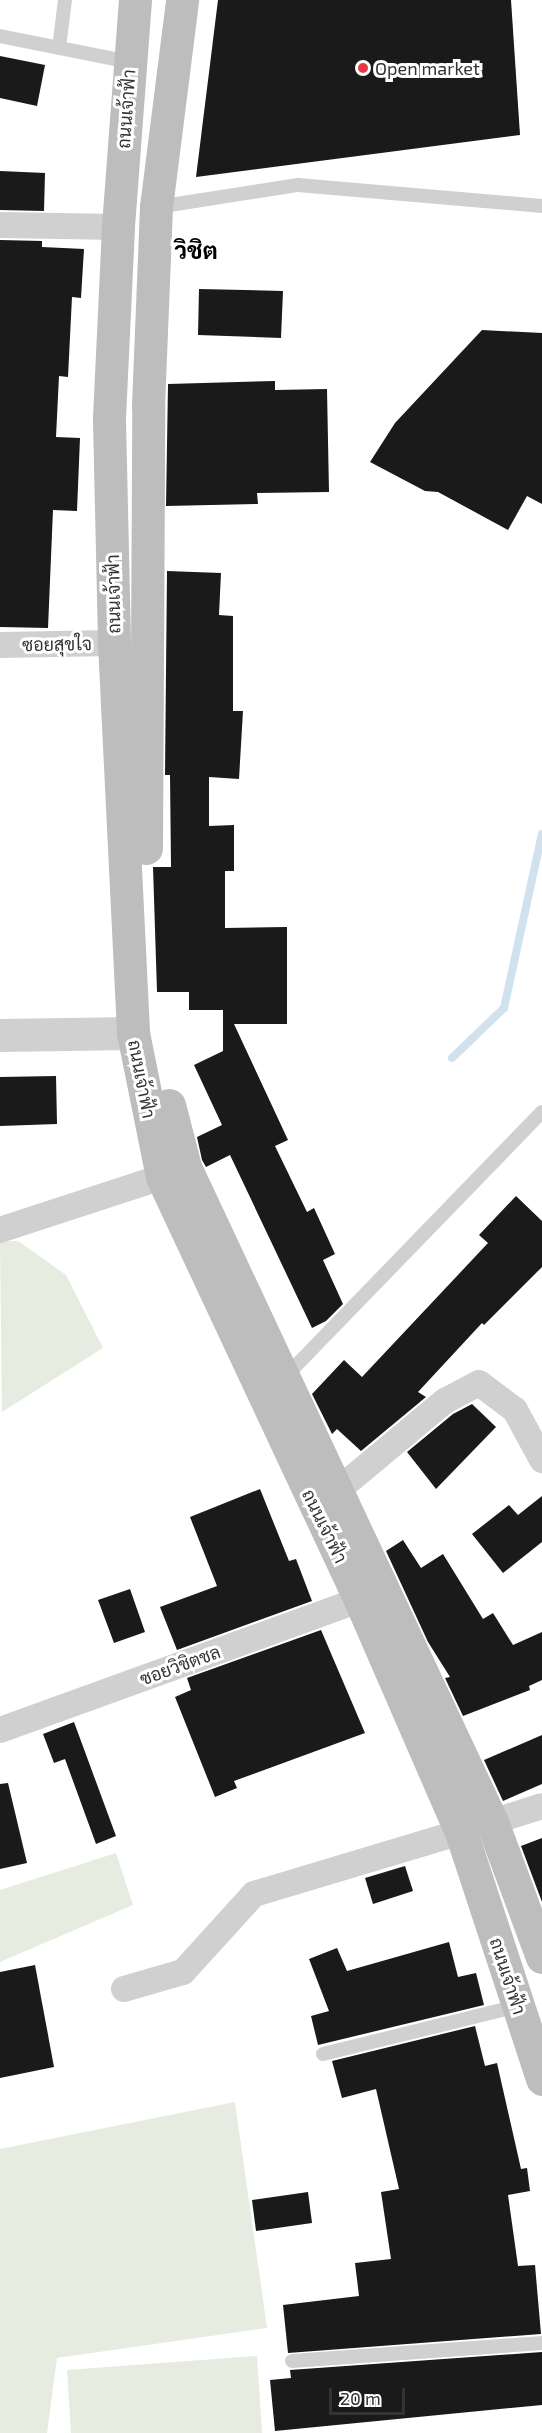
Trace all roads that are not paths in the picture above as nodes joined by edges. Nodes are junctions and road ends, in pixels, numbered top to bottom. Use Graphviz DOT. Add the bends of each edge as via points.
graph roads {
  1 [pos="65,0"];
  2 [pos="135,0"];
  3 [pos="182,0"];
  4 [pos="0,36"];
  5 [pos="59,48"];
  6 [pos="130,62"];
  7 [pos="542,206"];
  8 [pos="156,207"];
  9 [pos="0,225"];
  10 [pos="118,227"];
  11 [pos="114,643"];
  12 [pos="0,645"];
  13 [pos="133,1033"];
  14 [pos="0,1035"];
  15 [pos="542,1112"];
  16 [pos="162,1177"];
  17 [pos="0,1230"];
  18 [pos="284,1378"];
  19 [pos="542,1460"];
  20 [pos="338,1490"];
  21 [pos="360,1600"];
  22 [pos="0,1730"];
  23 [pos="542,1806"];
  24 [pos="492,1822"];
  25 [pos="461,1832"];
  26 [pos="542,1958"];
  27 [pos="124,1989"];
  28 [pos="518,2006"];
  29 [pos="323,2054"];
  30 [pos="542,2079"];
  31 [pos="542,2343"];
  32 [pos="292,2361"];
  1 -- 5 [label="lane"];
  2 -- 6 [label="main road, ถนนเจ้าฟ้า"];
  3 -- 8 [label="main road, ถนนเจ้าฟ้า"];
  4 -- 5 [label="lane"];
  5 -- 6 [label="lane"];
  6 -- 10 [label="main road, ถนนเจ้าฟ้า"];
  7 -- 8 [label="lane" via="298,185"];
  8 -- 18 [label="main road, ถนนเจ้าฟ้า" via="148,406 149,1027 184,1167"];
  9 -- 10 [label="street"];
  10 -- 11 [label="main road, ถนนเจ้าฟ้า" via="109,420"];
  11 -- 12 [label="street, ซอยสุขใจ"];
  11 -- 13 [label="main road, ถนนเจ้าฟ้า"];
  13 -- 14 [label="street"];
  13 -- 16 [label="main road, ถนนเจ้าฟ้า"];
  15 -- 18 [label="lane"];
  16 -- 17 [label="street"];
  16 -- 21 [label="main road, ถนนเจ้าฟ้า"];
  18 -- 20 [label="main road, ถนนเจ้าฟ้า"];
  19 -- 20 [label="street" via="515,1410 479,1383 446,1401"];
  20 -- 24 [label="main road, ถนนเจ้าฟ้า"];
  21 -- 22 [label="street, ซอยวิชิตชล"];
  21 -- 25 [label="main road, ถนนเจ้าฟ้า"];
  23 -- 24 [label="street"];
  24 -- 26 [label="main road, ถนนเจ้าฟ้า"];
  25 -- 27 [label="street" via="254,1894 183,1972"];
  25 -- 28 [label="main road, ถนนเจ้าฟ้า"];
  28 -- 29 [label="lane"];
  28 -- 30 [label="main road, ถนนเจ้าฟ้า"];
  31 -- 32 [label="lane"];
}
